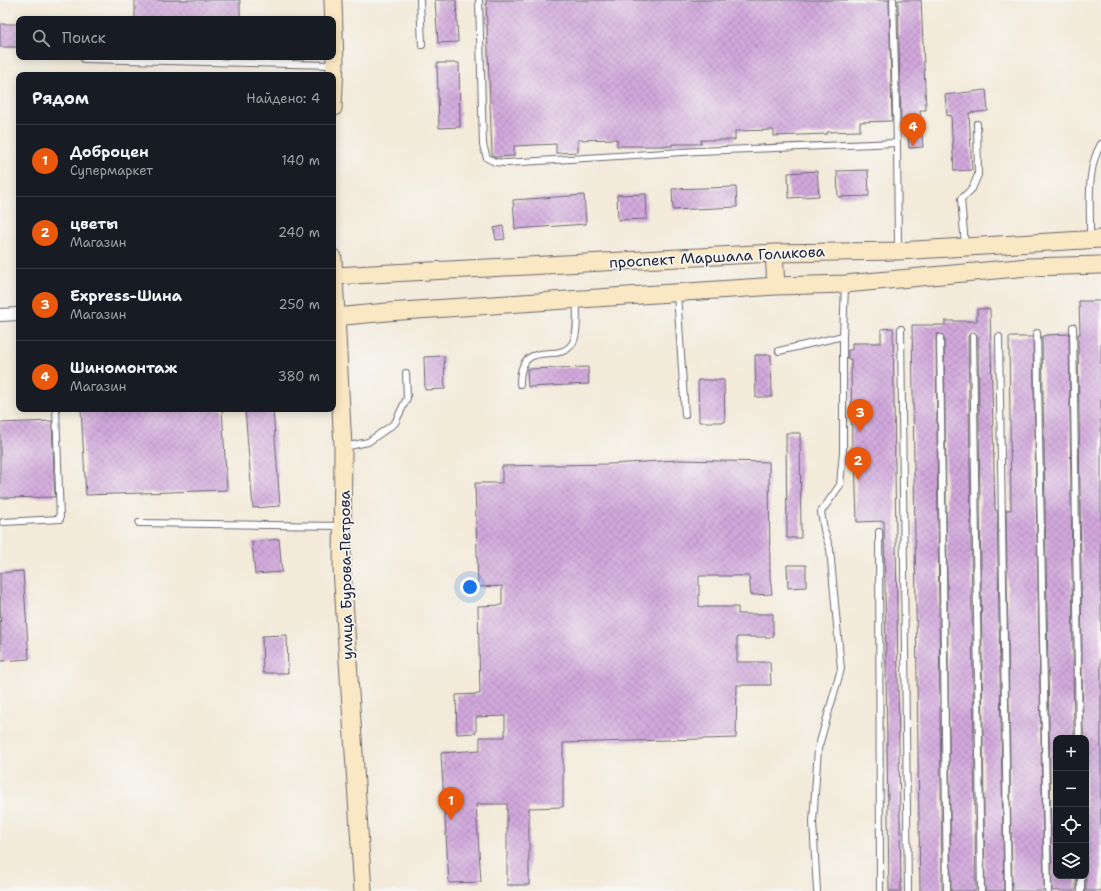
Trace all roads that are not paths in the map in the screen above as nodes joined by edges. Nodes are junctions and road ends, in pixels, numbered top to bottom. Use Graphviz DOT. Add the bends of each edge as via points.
graph roads {
  1 [pos="333,0"];
  2 [pos="420,0"];
  3 [pos="479,0"];
  4 [pos="893,0"];
  5 [pos="333,16"];
  6 [pos="422,45"];
  7 [pos="84,60"];
  8 [pos="335,60"];
  9 [pos="335,65"];
  10 [pos="335,72"];
  11 [pos="977,124"];
  12 [pos="897,143"];
  13 [pos="1101,144"];
  14 [pos="1096,239"];
  15 [pos="965,247"];
  16 [pos="898,251"];
  17 [pos="774,253"];
  18 [pos="1101,265"];
  19 [pos="336,276"];
  20 [pos="845,284"];
  21 [pos="776,286"];
  22 [pos="677,293"];
  23 [pos="577,299"];
  24 [pos="16,314"];
  25 [pos="0,315"];
  26 [pos="336,317"];
  27 [pos="1073,327"];
  28 [pos="901,329"];
  29 [pos="1037,332"];
  30 [pos="843,336"];
  31 [pos="973,336"];
  32 [pos="999,337"];
  33 [pos="940,338"];
  34 [pos="779,351"];
  35 [pos="406,373"];
  36 [pos="520,384"];
  37 [pos="56,412"];
  38 [pos="686,415"];
  39 [pos="343,448"];
  40 [pos="3,522"];
  41 [pos="139,524"];
  42 [pos="344,526"];
  43 [pos="879,532"];
  44 [pos="1079,735"];
  45 [pos="1081,879"];
  46 [pos="363,891"];
  47 [pos="817,891"];
  48 [pos="880,891"];
  49 [pos="908,891"];
  50 [pos="947,891"];
  51 [pos="981,891"];
  52 [pos="1008,891"];
  53 [pos="1048,891"];
  54 [pos="1081,891"];
  1 -- 5 [label="main road"];
  2 -- 6 [label="lane"];
  3 -- 12 [label="lane" via="483,145 487,158 495,162"];
  4 -- 12 [label="lane"];
  7 -- 9 [label="lane"];
  8 -- 9 [label="main road"];
  9 -- 10 [label="main road"];
  11 -- 15 [label="lane" via="978,175 972,189 961,199"];
  12 -- 16 [label="lane"];
  13 -- 14 [label="lane" via="1095,155 1091,180"];
  14 -- 15 [label="main road, проспект Маршала Голикова"];
  15 -- 16 [label="main road, проспект Маршала Голикова"];
  16 -- 17 [label="main road, проспект Маршала Голикова"];
  17 -- 19 [label="main road, проспект Маршала Голикова"];
  17 -- 21 [label="main road"];
  18 -- 20 [label="main road" via="1028,267"];
  20 -- 21 [label="main road"];
  20 -- 30 [label="lane"];
  21 -- 22 [label="main road"];
  22 -- 23 [label="main road"];
  22 -- 38 [label="lane"];
  23 -- 26 [label="main road"];
  23 -- 36 [label="lane" via="576,328 572,344 566,350 537,354 527,359 520,370"];
  24 -- 25 [label="street"];
  26 -- 39 [label="main road, улица Бурова-Петрова"];
  27 -- 44 [label="lane"];
  28 -- 49 [label="lane"];
  29 -- 53 [label="lane"];
  30 -- 34 [label="lane"];
  30 -- 47 [label="lane" via="843,452 840,485 821,512 830,549 841,669 818,749 813,822"];
  31 -- 51 [label="lane"];
  32 -- 52 [label="lane"];
  33 -- 50 [label="lane"];
  35 -- 39 [label="lane" via="407,398 395,423 368,442"];
  37 -- 40 [label="lane" via="60,519"];
  39 -- 42 [label="main road, улица Бурова-Петрова"];
  41 -- 42 [label="lane"];
  42 -- 46 [label="main road, улица Бурова-Петрова" via="342,577"];
  43 -- 48 [label="lane"];
  45 -- 54 [label="lane"];
}
